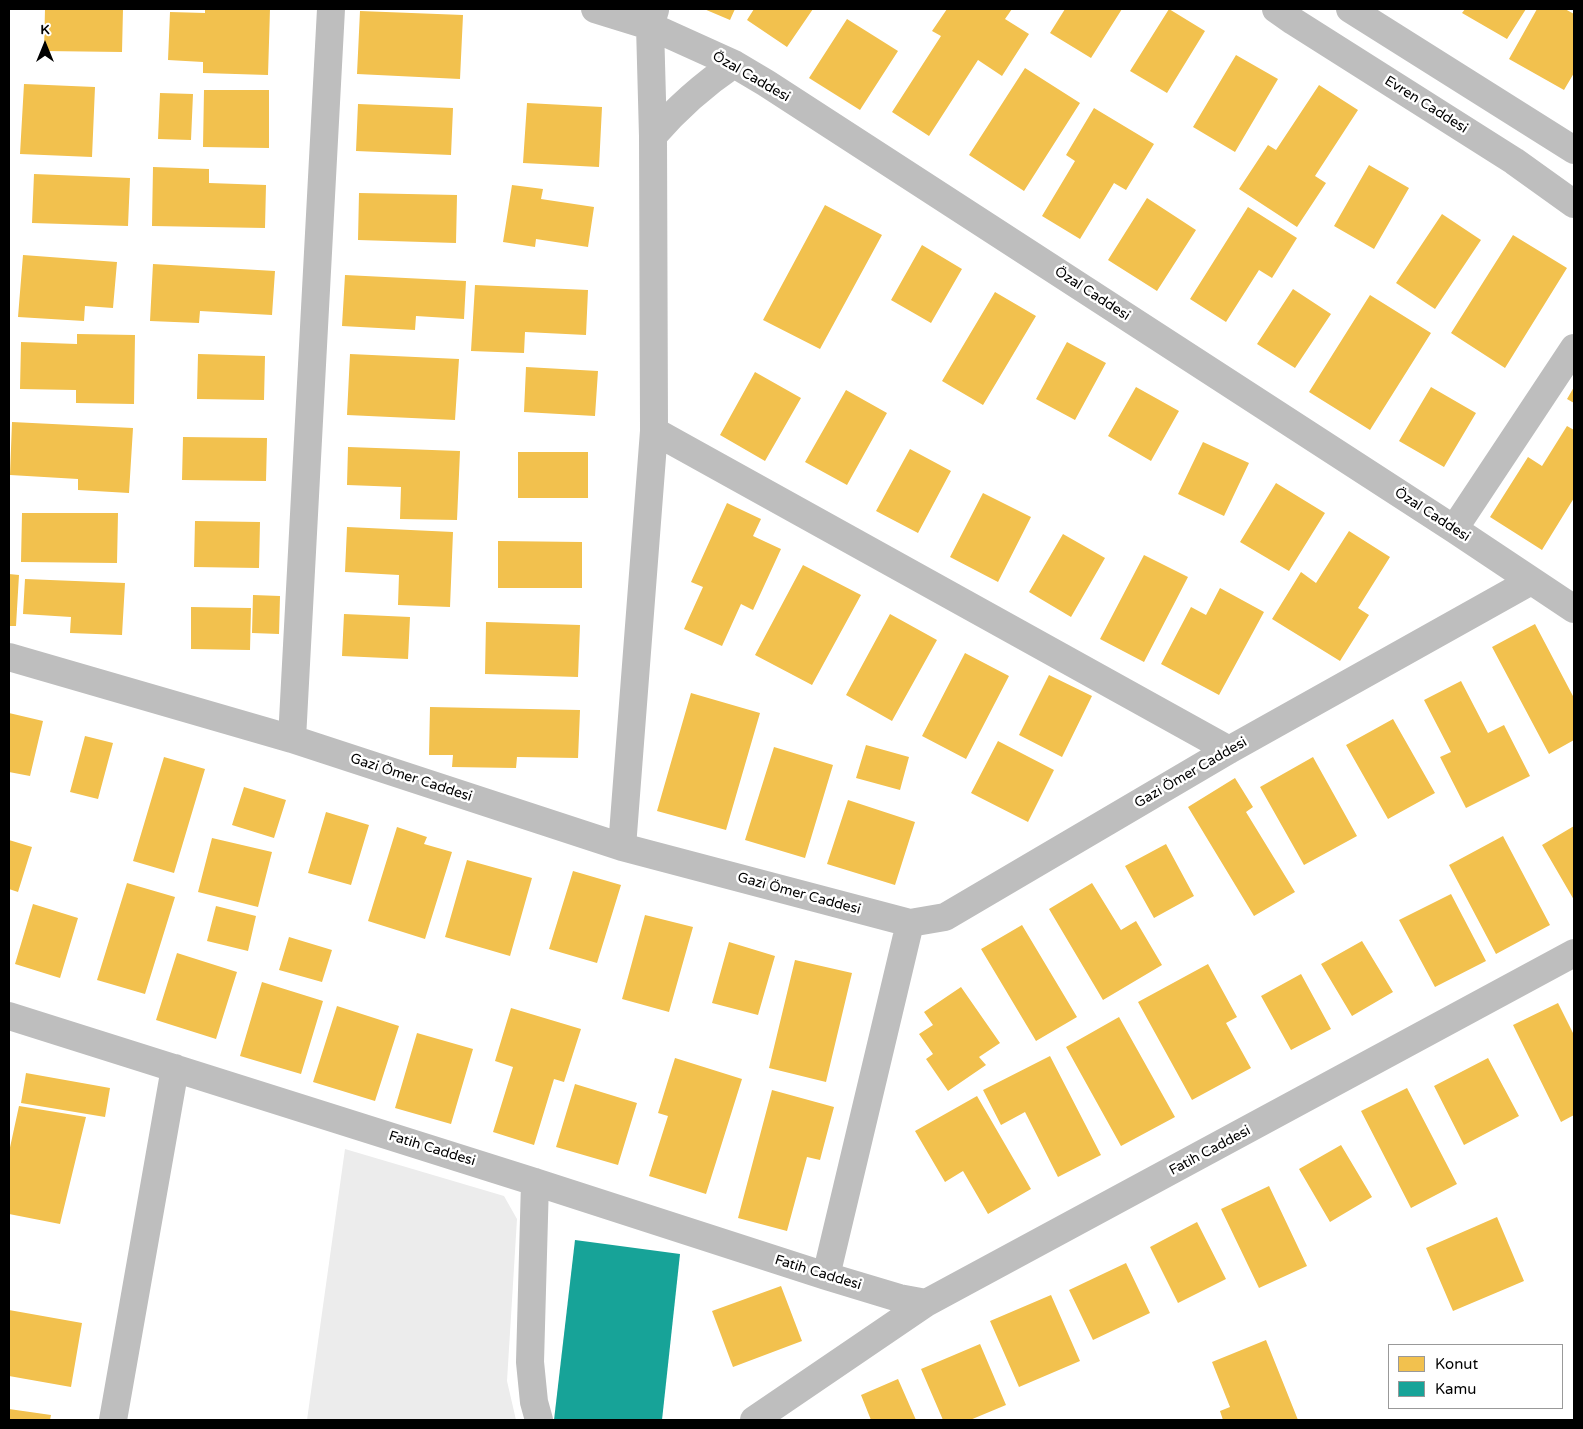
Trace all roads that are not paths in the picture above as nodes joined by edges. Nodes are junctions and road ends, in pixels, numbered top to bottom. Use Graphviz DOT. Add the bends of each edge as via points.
graph roads {
  1 [pos="331,9"];
  2 [pos="595,9"];
  3 [pos="1276,9"];
  4 [pos="1350,9"];
  5 [pos="653,17"];
  6 [pos="734,64"];
  7 [pos="653,136"];
  8 [pos="1574,150"];
  9 [pos="1574,204"];
  10 [pos="1574,348"];
  11 [pos="654,431"];
  12 [pos="1454,529"];
  13 [pos="1531,581"];
  14 [pos="1574,610"];
  15 [pos="9,656"];
  16 [pos="292,739"];
  17 [pos="1229,750"];
  18 [pos="622,847"];
  19 [pos="910,923"];
  20 [pos="1574,953"];
  21 [pos="9,1016"];
  22 [pos="175,1068"];
  23 [pos="535,1182"];
  24 [pos="826,1276"];
  25 [pos="926,1303"];
  26 [pos="113,1420"];
  27 [pos="539,1420"];
  28 [pos="754,1420"];
  1 -- 16 [label="street"];
  2 -- 5 [label="street, Özal Caddesi"];
  3 -- 9 [label="street, Evren Caddesi" via="1514,161"];
  4 -- 8 [label="street"];
  5 -- 6 [label="street, Özal Caddesi"];
  5 -- 7 [label="street"];
  6 -- 7 [label="street" via="691,96"];
  6 -- 12 [label="street, Özal Caddesi"];
  7 -- 11 [label="street"];
  10 -- 12 [label="street"];
  11 -- 17 [label="street"];
  11 -- 18 [label="street"];
  12 -- 13 [label="street, Özal Caddesi"];
  13 -- 14 [label="street, Özal Caddesi"];
  13 -- 17 [label="street, Gazi Ömer Caddesi"];
  15 -- 16 [label="street, Gazi Ömer Caddesi"];
  16 -- 18 [label="street, Gazi Ömer Caddesi"];
  17 -- 19 [label="street, Gazi Ömer Caddesi" via="945,917"];
  18 -- 19 [label="street, Gazi Ömer Caddesi"];
  19 -- 24 [label="street"];
  20 -- 25 [label="street, Fatih Caddesi"];
  21 -- 22 [label="street, Fatih Caddesi"];
  22 -- 23 [label="street, Fatih Caddesi"];
  22 -- 26 [label="street"];
  23 -- 24 [label="street, Fatih Caddesi"];
  23 -- 27 [label="street" via="530,1362"];
  24 -- 25 [label="street, Fatih Caddesi"];
  25 -- 28 [label="street"];
}
